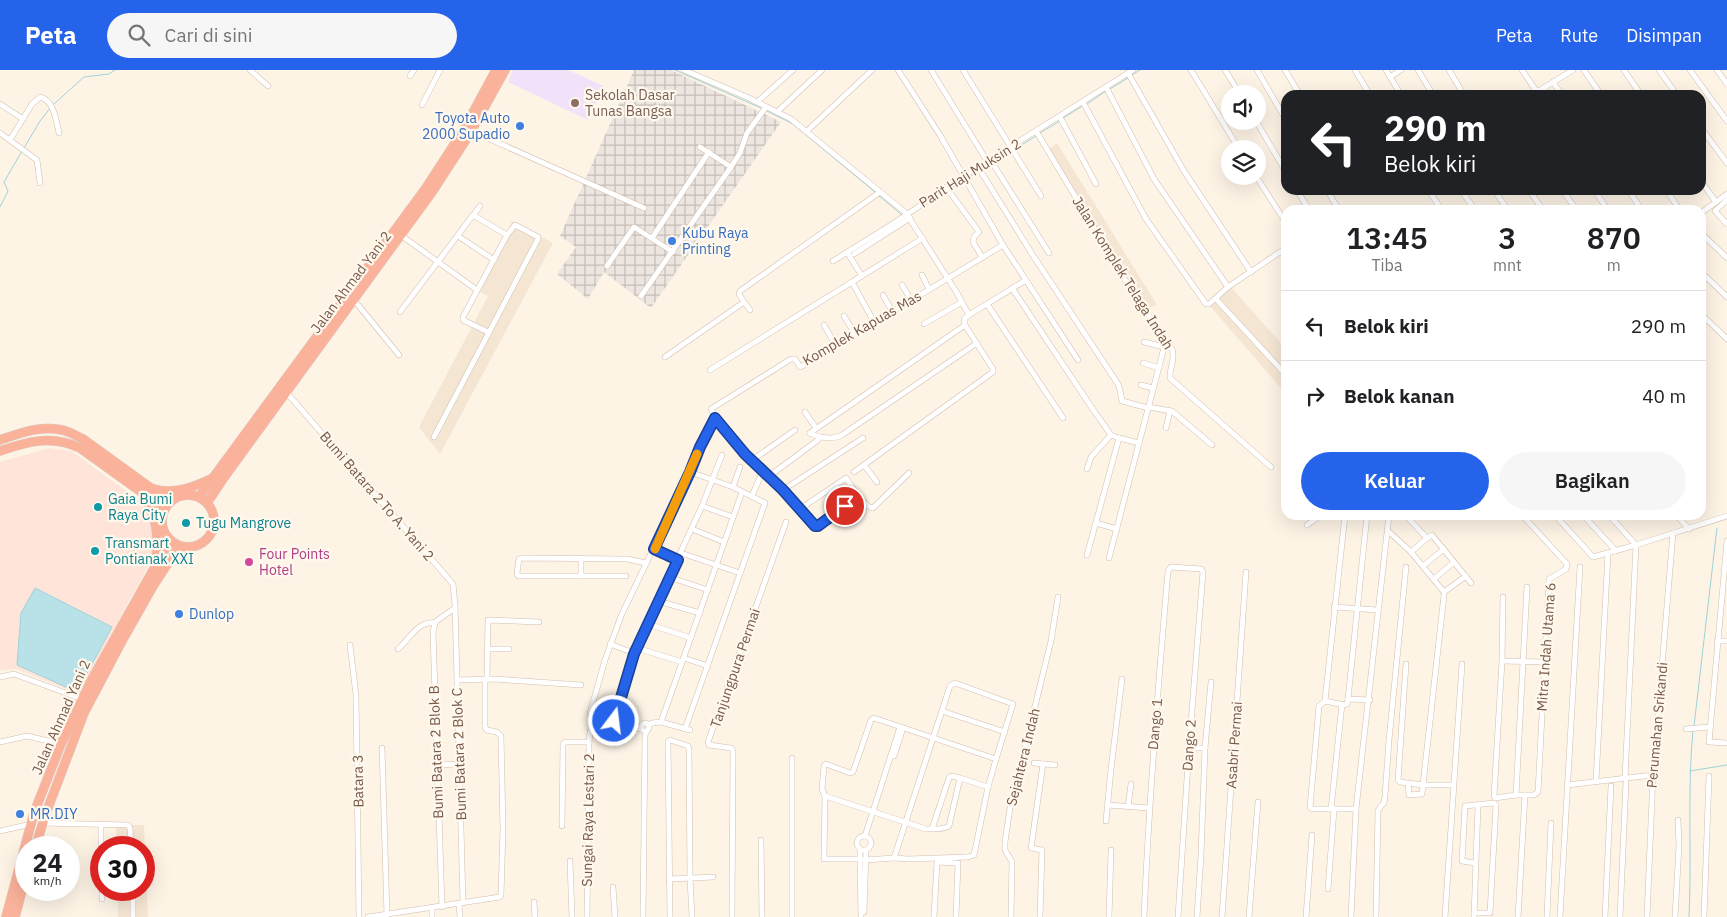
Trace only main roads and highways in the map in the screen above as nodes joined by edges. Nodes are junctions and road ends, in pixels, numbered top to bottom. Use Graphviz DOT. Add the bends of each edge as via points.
graph roads {
  1 [pos="496,70"];
  2 [pos="505,70"];
  3 [pos="0,440"];
  4 [pos="0,451"];
  5 [pos="215,477"];
  6 [pos="146,491"];
  7 [pos="203,500"];
  8 [pos="168,506"];
  9 [pos="170,540"];
  10 [pos="179,546"];
  11 [pos="154,568"];
  12 [pos="38,836"];
  13 [pos="19,901"];
  14 [pos="6,917"];
  15 [pos="15,917"];
  1 -- 5 [label="highway, Jalan Ahmad Yani 2" via="463,131 426,188"];
  2 -- 7 [label="highway, Jalan Ahmad Yani 2" via="472,131 402,236 225,476"];
  3 -- 6 [label="highway" via="37,429 61,430 83,439"];
  4 -- 6 [label="highway" via="39,441 70,443"];
  5 -- 6 [label="highway" via="181,490"];
  5 -- 7 [label="highway, Jalan Ahmad Yani 2"];
  6 -- 8 [label="highway"];
  6 -- 11 [label="highway" via="157,538"];
  7 -- 8 [label="highway" via="181,496"];
  7 -- 10 [label="highway" via="211,508 214,520 212,533 198,546"];
  8 -- 9 [label="highway" via="162,523"];
  9 -- 10 [label="highway"];
  9 -- 11 [label="highway, Jalan Ahmad Yani 2"];
  10 -- 12 [label="highway, Jalan Ahmad Yani 2" via="131,625 84,713"];
  11 -- 14 [label="highway, Jalan Ahmad Yani 2" via="61,744 31,824"];
  13 -- 15 [label="highway"];
}
